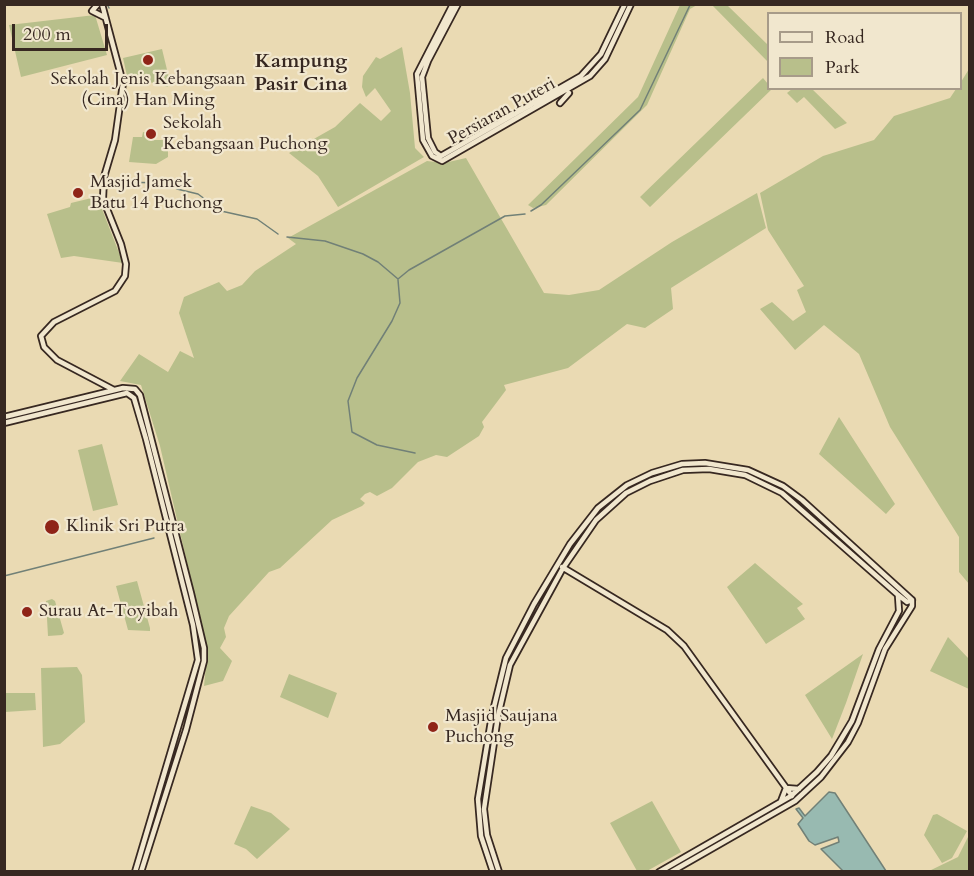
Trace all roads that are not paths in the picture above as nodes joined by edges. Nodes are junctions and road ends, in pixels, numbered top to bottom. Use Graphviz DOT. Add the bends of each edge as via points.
graph roads {
  1 [pos="100,4"];
  2 [pos="453,4"];
  3 [pos="459,4"];
  4 [pos="624,4"];
  5 [pos="631,4"];
  6 [pos="105,19"];
  7 [pos="580,84"];
  8 [pos="561,103"];
  9 [pos="114,390"];
  10 [pos="4,417"];
  11 [pos="4,423"];
  12 [pos="557,565"];
  13 [pos="563,568"];
  14 [pos="897,594"];
  15 [pos="912,600"];
  16 [pos="786,788"];
  17 [pos="800,789"];
  18 [pos="793,799"];
  19 [pos="779,803"];
  20 [pos="135,872"];
  21 [pos="141,872"];
  22 [pos="493,872"];
  23 [pos="499,872"];
  24 [pos="658,872"];
  25 [pos="671,872"];
  1 -- 6 [label="street"];
  1 -- 6 [label="street" via="92,11"];
  2 -- 7 [label="street, Persiaran Puteri" via="417,74 423,140 434,158 448,158"];
  3 -- 4 [label="street, Persiaran Puteri" via="422,77 428,138 441,156 581,76 601,54"];
  5 -- 7 [label="street, Persiaran Puteri" via="605,59"];
  6 -- 9 [label="street" via="123,83 103,200 121,244 125,276 115,291 54,322 41,336 44,347 57,360"];
  7 -- 8 [label="street"];
  9 -- 10 [label="street"];
  9 -- 21 [label="street" via="131,388 140,395 204,648 200,680"];
  11 -- 20 [label="street" via="127,393 134,398 146,439 193,625 198,660"];
  12 -- 13 [label="street"];
  12 -- 15 [label="street" via="598,508 627,485 682,464 727,465 783,486"];
  12 -- 22 [label="street" via="509,651 492,716 478,799 480,836"];
  13 -- 14 [label="street" via="596,520 626,493 669,474 709,468 745,475 782,493"];
  13 -- 16 [label="street" via="667,630 684,646"];
  13 -- 23 [label="street" via="517,648 498,716 484,809 487,835"];
  14 -- 15 [label="street" via="907,602"];
  14 -- 17 [label="street" via="899,611 879,648 846,733 831,756"];
  15 -- 18 [label="street" via="885,649 848,742 821,777"];
  16 -- 17 [label="street"];
  16 -- 18 [label="street"];
  16 -- 19 [label="street"];
  17 -- 18 [label="street"];
  18 -- 19 [label="street"];
  18 -- 25 [label="street"];
  19 -- 24 [label="street"];
}
